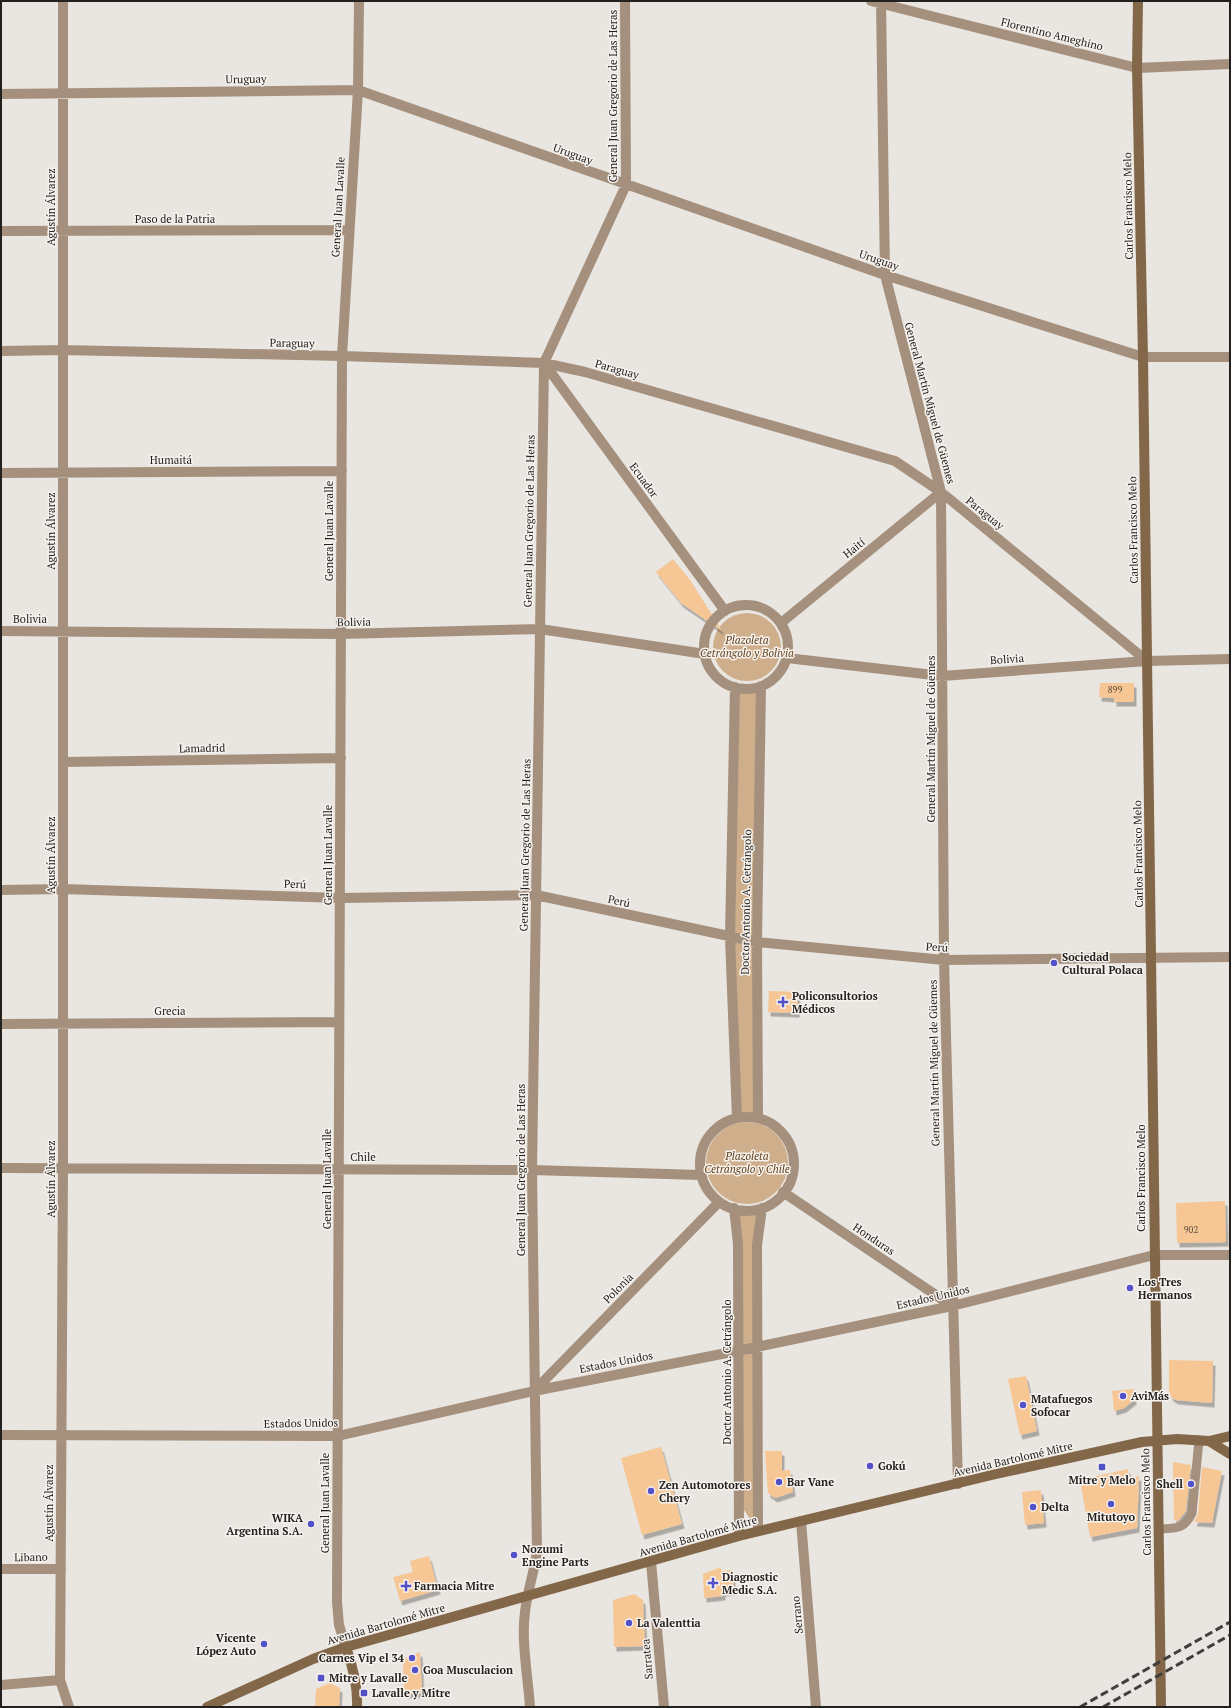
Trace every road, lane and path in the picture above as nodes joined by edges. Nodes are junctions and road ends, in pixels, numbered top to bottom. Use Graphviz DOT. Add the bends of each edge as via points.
graph roads {
  1 [pos="63,1"];
  2 [pos="359,1"];
  3 [pos="625,1"];
  4 [pos="871,1"];
  5 [pos="1138,1"];
  6 [pos="881,2"];
  7 [pos="1230,64"];
  8 [pos="1137,68"];
  9 [pos="358,90"];
  10 [pos="62,93"];
  11 [pos="1,94"];
  12 [pos="626,185"];
  13 [pos="349,230"];
  14 [pos="1,231"];
  15 [pos="63,232"];
  16 [pos="885,275"];
  17 [pos="62,350"];
  18 [pos="1,351"];
  19 [pos="342,356"];
  20 [pos="1144,357"];
  21 [pos="1230,357"];
  22 [pos="544,363"];
  23 [pos="342,471"];
  24 [pos="1,473"];
  25 [pos="63,473"];
  26 [pos="941,492"];
  27 [pos="725,611"];
  28 [pos="781,623"];
  29 [pos="540,629"];
  30 [pos="1,631"];
  31 [pos="63,632"];
  32 [pos="341,634"];
  33 [pos="705,654"];
  34 [pos="787,658"];
  35 [pos="1230,659"];
  36 [pos="1147,660"];
  37 [pos="942,676"];
  38 [pos="761,686"];
  39 [pos="735,687"];
  40 [pos="340,758"];
  41 [pos="63,762"];
  42 [pos="63,889"];
  43 [pos="1,890"];
  44 [pos="536,895"];
  45 [pos="340,898"];
  46 [pos="730,937"];
  47 [pos="757,942"];
  48 [pos="1230,957"];
  49 [pos="1152,958"];
  50 [pos="944,960"];
  51 [pos="339,1022"];
  52 [pos="1,1024"];
  53 [pos="63,1024"];
  54 [pos="737,1118"];
  55 [pos="758,1118"];
  56 [pos="1,1168"];
  57 [pos="64,1168"];
  58 [pos="339,1169"];
  59 [pos="532,1170"];
  60 [pos="701,1175"];
  61 [pos="784,1192"];
  62 [pos="719,1202"];
  63 [pos="734,1208"];
  64 [pos="762,1208"];
  65 [pos="1154,1254"];
  66 [pos="1230,1255"];
  67 [pos="952,1306"];
  68 [pos="757,1347"];
  69 [pos="739,1350"];
  70 [pos="534,1391"];
  71 [pos="1,1434"];
  72 [pos="61,1435"];
  73 [pos="338,1436"];
  74 [pos="1230,1436"];
  75 [pos="1157,1440"];
  76 [pos="1204,1441"];
  77 [pos="1229,1454"];
  78 [pos="958,1484"];
  79 [pos="802,1521"];
  80 [pos="1159,1529"];
  81 [pos="758,1532"];
  82 [pos="739,1536"];
  83 [pos="651,1562"];
  84 [pos="1,1569"];
  85 [pos="61,1569"];
  86 [pos="528,1595"];
  87 [pos="346,1647"];
  88 [pos="60,1680"];
  89 [pos="1,1685"];
  90 [pos="209,1706"];
  91 [pos="69,1707"];
  92 [pos="358,1707"];
  93 [pos="530,1707"];
  94 [pos="664,1707"];
  95 [pos="816,1707"];
  96 [pos="1162,1707"];
  1 -- 10 [label="street, Agustín Álvarez"];
  2 -- 9 [label="street, General Juan Lavalle"];
  3 -- 12 [label="street, General Juan Gregorio de Las Heras"];
  4 -- 6 [label="street, Florentino Ameghino"];
  5 -- 8 [label="street, Carlos Francisco Melo"];
  6 -- 8 [label="street, Florentino Ameghino"];
  6 -- 16 [label="street, General Martín Miguel de Güemes"];
  7 -- 8 [label="street, Florentino Ameghino"];
  8 -- 20 [label="street, Carlos Francisco Melo"];
  9 -- 10 [label="street, Uruguay"];
  9 -- 12 [label="street, Uruguay"];
  9 -- 13 [label="street, General Juan Lavalle"];
  10 -- 11 [label="street, Uruguay"];
  10 -- 15 [label="street, Agustín Álvarez"];
  12 -- 16 [label="street, Uruguay"];
  12 -- 22 [label="street, General Juan Gregorio de Las Heras"];
  13 -- 15 [label="street, Paso de la Patria"];
  13 -- 19 [label="street, General Juan Lavalle"];
  14 -- 15 [label="street, Paso de la Patria"];
  15 -- 17 [label="street, Agustín Álvarez"];
  16 -- 20 [label="street, Uruguay"];
  16 -- 26 [label="street, General Martín Miguel de Güemes"];
  17 -- 18 [label="street, Paraguay"];
  17 -- 19 [label="street, Paraguay"];
  17 -- 25 [label="street, Agustín Álvarez"];
  19 -- 22 [label="street, Paraguay"];
  19 -- 23 [label="street, General Juan Lavalle"];
  20 -- 21 [label="street, Uruguay"];
  20 -- 36 [label="street, Carlos Francisco Melo"];
  22 -- 26 [label="street, Paraguay" via="585,372 895,461"];
  22 -- 27 [label="street, Ecuador"];
  22 -- 29 [label="street, General Juan Gregorio de Las Heras"];
  23 -- 25 [label="street, Humaitá"];
  23 -- 32 [label="street, General Juan Lavalle"];
  24 -- 25 [label="street, Humaitá"];
  25 -- 31 [label="street, Agustín Álvarez"];
  26 -- 28 [label="street, Haití"];
  26 -- 36 [label="street, Paraguay"];
  26 -- 37 [label="street, General Martín Miguel de Güemes"];
  27 -- 28 [label="street" via="737,606 762,607"];
  27 -- 33 [label="street" via="708,629"];
  28 -- 34 [label="street" via="786,634"];
  29 -- 32 [label="street, Bolivia"];
  29 -- 33 [label="street, Bolivia"];
  29 -- 44 [label="street, General Juan Gregorio de Las Heras"];
  30 -- 31 [label="street, Bolivia"];
  31 -- 32 [label="street, Bolivia"];
  31 -- 41 [label="street, Agustín Álvarez"];
  32 -- 40 [label="street, General Juan Lavalle"];
  33 -- 39 [label="street" via="715,675"];
  34 -- 37 [label="street, Bolivia"];
  34 -- 38 [label="street" via="772,680"];
  35 -- 36 [label="street, Bolivia"];
  36 -- 37 [label="street, Bolivia"];
  36 -- 49 [label="street, Carlos Francisco Melo"];
  37 -- 50 [label="street, General Martín Miguel de Güemes"];
  38 -- 39 [label="street" via="748,689"];
  38 -- 47 [label="street, Doctor Antonio A. Cetrángolo"];
  39 -- 46 [label="street, Doctor Antonio A. Cetrángolo"];
  40 -- 41 [label="street, Lamadrid"];
  40 -- 45 [label="street, General Juan Lavalle"];
  41 -- 42 [label="street, Agustín Álvarez"];
  42 -- 43 [label="street, Perú"];
  42 -- 45 [label="street, Perú"];
  42 -- 53 [label="street, Agustín Álvarez"];
  44 -- 45 [label="street, Perú"];
  44 -- 46 [label="street, Perú"];
  44 -- 59 [label="street, General Juan Gregorio de Las Heras"];
  45 -- 51 [label="street, General Juan Lavalle"];
  46 -- 47 [label="street, Perú"];
  46 -- 54 [label="street, Doctor Antonio A. Cetrángolo"];
  47 -- 50 [label="street, Perú"];
  47 -- 55 [label="street, Doctor Antonio A. Cetrángolo"];
  48 -- 49 [label="street, Perú"];
  49 -- 50 [label="street, Perú"];
  49 -- 65 [label="street, Carlos Francisco Melo"];
  50 -- 67 [label="street, General Martín Miguel de Güemes"];
  51 -- 53 [label="street, Grecia"];
  51 -- 58 [label="street, General Juan Lavalle"];
  52 -- 53 [label="street, Grecia"];
  53 -- 57 [label="street, Agustín Álvarez"];
  54 -- 55 [label="street"];
  54 -- 60 [label="street" via="723,1123 704,1145 700,1160"];
  55 -- 61 [label="street" via="778,1129 791,1147 794,1161 792,1176"];
  56 -- 57 [label="street, Chile"];
  57 -- 58 [label="street, Chile"];
  57 -- 72 [label="street, Agustín Álvarez"];
  58 -- 59 [label="street, Chile"];
  58 -- 73 [label="street, General Juan Lavalle"];
  59 -- 60 [label="street, Chile"];
  59 -- 70 [label="street, General Juan Gregorio de Las Heras"];
  60 -- 62 [label="street" via="705,1185"];
  61 -- 64 [label="street" via="776,1201"];
  61 -- 67 [label="street, Honduras"];
  62 -- 63 [label="street"];
  62 -- 70 [label="street, Polonia"];
  63 -- 64 [label="street" via="748,1211"];
  63 -- 69 [label="street, Doctor Antonio A. Cetrángolo" via="738,1244"];
  64 -- 68 [label="street" via="757,1245"];
  65 -- 66 [label="street, Estados Unidos"];
  65 -- 67 [label="street, Estados Unidos"];
  65 -- 75 [label="street, Carlos Francisco Melo"];
  67 -- 68 [label="street, Estados Unidos"];
  67 -- 78 [label="street, General Martín Miguel de Güemes"];
  68 -- 69 [label="street, Estados Unidos"];
  68 -- 81 [label="street"];
  69 -- 70 [label="street, Estados Unidos"];
  69 -- 82 [label="street, Doctor Antonio A. Cetrángolo"];
  70 -- 73 [label="street, Estados Unidos"];
  70 -- 86 [label="street, General Juan Gregorio de Las Heras" via="537,1552"];
  71 -- 72 [label="street, Estados Unidos"];
  72 -- 73 [label="street, Estados Unidos"];
  72 -- 85 [label="street, Agustín Álvarez"];
  73 -- 87 [label="street, General Juan Lavalle" via="337,1602 339,1625"];
  74 -- 76 [label="street, Avenida Bartolomé Mitre"];
  75 -- 76 [label="street, Avenida Bartolomé Mitre"];
  75 -- 78 [label="street, Avenida Bartolomé Mitre"];
  75 -- 80 [label="street, Carlos Francisco Melo"];
  76 -- 77 [label="street"];
  76 -- 80 [label="lane" via="1192,1513 1188,1522 1179,1528"];
  78 -- 79 [label="street, Avenida Bartolomé Mitre"];
  79 -- 81 [label="street, Avenida Bartolomé Mitre"];
  79 -- 95 [label="street, Serrano"];
  80 -- 96 [label="street, Carlos Francisco Melo"];
  81 -- 82 [label="street, Avenida Bartolomé Mitre"];
  82 -- 83 [label="street, Avenida Bartolomé Mitre"];
  83 -- 86 [label="street, Avenida Bartolomé Mitre"];
  83 -- 94 [label="street, Sarratea"];
  84 -- 85 [label="street, Libano"];
  85 -- 88 [label="street, Agustín Álvarez"];
  86 -- 87 [label="street, Avenida Bartolomé Mitre"];
  86 -- 93 [label="street, General Juan Gregorio de Las Heras" via="524,1630"];
  87 -- 90 [label="street, Avenida Bartolomé Mitre" via="313,1659"];
  87 -- 92 [label="street, General Juan Lavalle" via="353,1666"];
  88 -- 89 [label="street"];
  88 -- 91 [label="street, Agustín Álvarez"];
}
